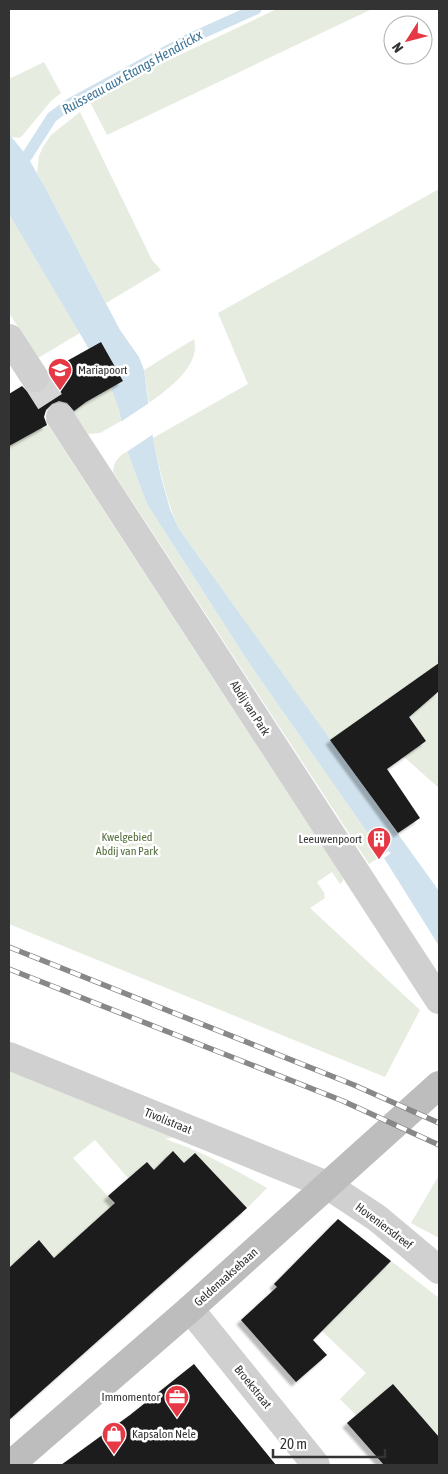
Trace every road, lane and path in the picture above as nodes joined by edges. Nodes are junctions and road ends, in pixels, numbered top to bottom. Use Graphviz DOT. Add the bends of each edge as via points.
graph roads {
  1 [pos="9,338"];
  2 [pos="35,378"];
  3 [pos="60,417"];
  4 [pos="439,1000"];
  5 [pos="9,1056"];
  6 [pos="439,1085"];
  7 [pos="327,1186"];
  8 [pos="439,1270"];
  9 [pos="190,1309"];
  10 [pos="10,1465"];
  11 [pos="316,1465"];
  1 -- 2 [label="street"];
  3 -- 4 [label="street, Abdij van Park"];
  5 -- 7 [label="street, Tivolistraat"];
  6 -- 7 [label="street, Geldenaaksebaan"];
  7 -- 8 [label="street, Hoveniersdreef" via="377,1218"];
  7 -- 9 [label="street, Geldenaaksebaan"];
  9 -- 10 [label="street, Geldenaaksebaan"];
  9 -- 11 [label="street, Broekstraat"];
}
